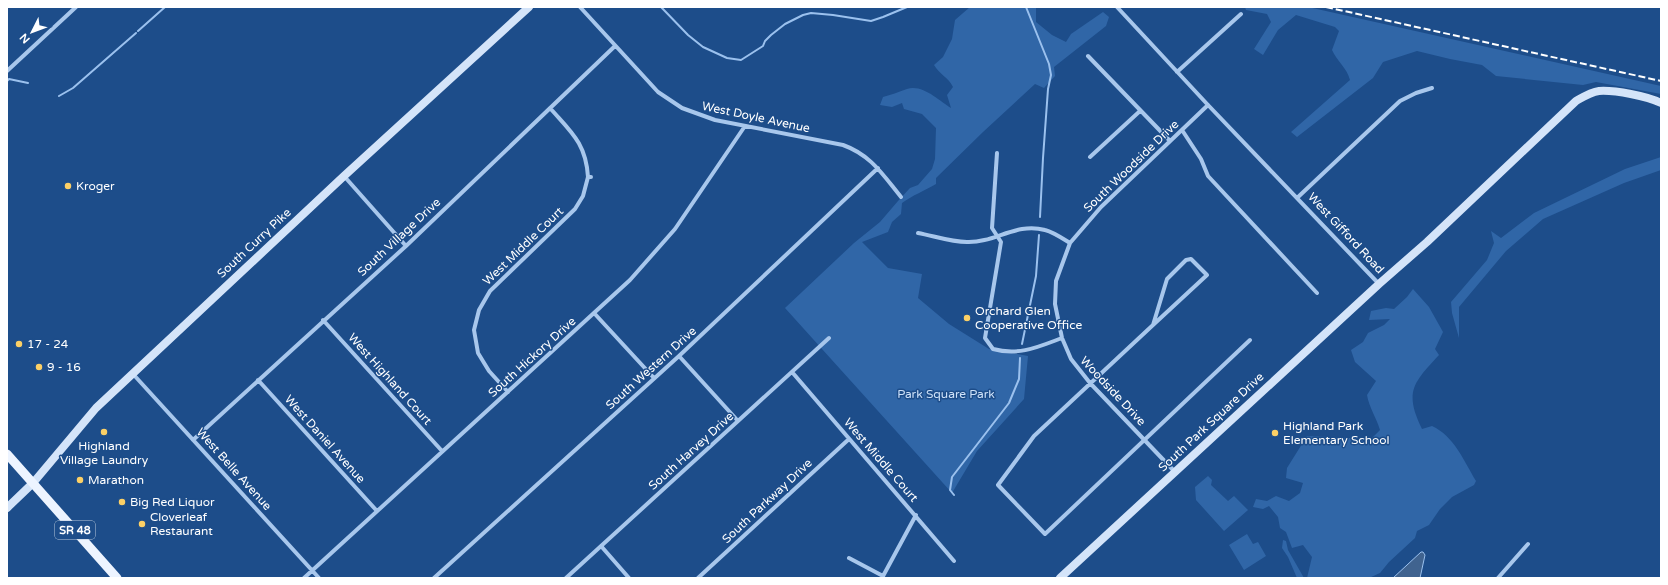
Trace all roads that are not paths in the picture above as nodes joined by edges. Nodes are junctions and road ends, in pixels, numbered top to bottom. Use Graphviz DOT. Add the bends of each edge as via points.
graph roads {
  1 [pos="76,7"];
  2 [pos="529,7"];
  3 [pos="580,7"];
  4 [pos="1117,7"];
  5 [pos="1241,14"];
  6 [pos="615,46"];
  7 [pos="1088,56"];
  8 [pos="7,71"];
  9 [pos="1178,72"];
  10 [pos="1432,88"];
  11 [pos="1661,103"];
  12 [pos="1208,105"];
  13 [pos="550,108"];
  14 [pos="1140,110"];
  15 [pos="746,126"];
  16 [pos="1182,130"];
  17 [pos="1170,141"];
  18 [pos="997,153"];
  19 [pos="1090,157"];
  20 [pos="878,168"];
  21 [pos="344,176"];
  22 [pos="900,197"];
  23 [pos="1297,198"];
  24 [pos="918,233"];
  25 [pos="998,237"];
  26 [pos="1070,243"];
  27 [pos="406,246"];
  28 [pos="1378,284"];
  29 [pos="1317,293"];
  30 [pos="594,313"];
  31 [pos="323,320"];
  32 [pos="1153,325"];
  33 [pos="829,338"];
  34 [pos="1062,338"];
  35 [pos="1250,340"];
  36 [pos="679,356"];
  37 [pos="792,372"];
  38 [pos="133,374"];
  39 [pos="654,378"];
  40 [pos="258,380"];
  41 [pos="1090,383"];
  42 [pos="508,392"];
  43 [pos="738,421"];
  44 [pos="849,439"];
  45 [pos="1144,439"];
  46 [pos="193,440"];
  47 [pos="442,451"];
  48 [pos="7,454"];
  49 [pos="1175,472"];
  50 [pos="33,483"];
  51 [pos="7,508"];
  52 [pos="377,511"];
  53 [pos="916,515"];
  54 [pos="1528,544"];
  55 [pos="601,546"];
  56 [pos="850,558"];
  57 [pos="954,561"];
  58 [pos="312,570"];
  59 [pos="883,577"];
  60 [pos="117,578"];
  61 [pos="304,578"];
  62 [pos="319,578"];
  63 [pos="434,578"];
  64 [pos="566,578"];
  65 [pos="629,578"];
  66 [pos="698,578"];
  67 [pos="1060,578"];
  68 [pos="1498,578"];
  1 -- 8 [label="street"];
  2 -- 21 [label="street, South Curry Pike"];
  3 -- 6 [label="street, West Doyle Avenue"];
  4 -- 9 [label="street, West Gifford Road"];
  5 -- 9 [label="street"];
  6 -- 13 [label="street, South Village Drive"];
  6 -- 15 [label="street, West Doyle Avenue" via="658,92 674,104 691,113"];
  7 -- 14 [label="street"];
  9 -- 12 [label="street, West Gifford Road"];
  10 -- 23 [label="street" via="1400,101"];
  11 -- 28 [label="street, West Gifford Road" via="1606,91 1584,96 1427,242"];
  12 -- 16 [label="street, South Woodside Drive"];
  12 -- 23 [label="street, West Gifford Road"];
  13 -- 27 [label="street, South Village Drive"];
  13 -- 42 [label="street, West Middle Court" via="576,138 584,152 590,177 583,196 573,212 490,291 476,316 473,330 480,359"];
  14 -- 17 [label="street"];
  14 -- 19 [label="street"];
  15 -- 20 [label="street, West Doyle Avenue" via="843,145 860,152"];
  15 -- 30 [label="street, South Hickory Drive" via="667,240 630,280"];
  16 -- 17 [label="street, South Woodside Drive"];
  16 -- 29 [label="street" via="1201,159 1208,176"];
  17 -- 26 [label="street, South Woodside Drive" via="1101,208"];
  18 -- 25 [label="street" via="992,228"];
  20 -- 22 [label="street, West Doyle Avenue"];
  20 -- 36 [label="street, South Western Drive"];
  21 -- 27 [label="street"];
  21 -- 38 [label="street, South Curry Pike"];
  23 -- 28 [label="street, West Gifford Road"];
  24 -- 25 [label="street" via="967,242"];
  25 -- 26 [label="street" via="1018,229 1033,228 1046,230"];
  25 -- 34 [label="street" via="1001,242 985,338 993,349 1015,352 1031,350"];
  26 -- 34 [label="street, Woodside Drive" via="1056,282 1055,304"];
  27 -- 31 [label="street, South Village Drive"];
  28 -- 49 [label="street, South Park Square Drive"];
  30 -- 39 [label="street"];
  30 -- 42 [label="street, South Hickory Drive"];
  31 -- 40 [label="street, South Village Drive"];
  31 -- 47 [label="street, West Highland Court"];
  32 -- 32 [label="street" via="1167,279 1186,260 1191,259 1207,275"];
  32 -- 41 [label="street"];
  33 -- 37 [label="street, South Harvey Drive"];
  34 -- 41 [label="street, Woodside Drive" via="1071,359"];
  35 -- 45 [label="street"];
  36 -- 39 [label="street, South Western Drive"];
  36 -- 43 [label="street"];
  37 -- 43 [label="street, South Harvey Drive"];
  37 -- 44 [label="street, West Middle Court"];
  38 -- 46 [label="street, West Belle Avenue"];
  38 -- 50 [label="street, South Curry Pike" via="96,408"];
  39 -- 63 [label="street, South Western Drive"];
  40 -- 46 [label="street, South Village Drive"];
  40 -- 52 [label="street, West Daniel Avenue"];
  41 -- 45 [label="street, Woodside Drive"];
  41 -- 45 [label="street" via="1034,436 998,485 1045,534"];
  42 -- 47 [label="street, South Hickory Drive"];
  43 -- 55 [label="street, South Harvey Drive"];
  44 -- 53 [label="street, West Middle Court"];
  44 -- 66 [label="street, South Parkway Drive"];
  45 -- 49 [label="street, Woodside Drive"];
  46 -- 58 [label="street, West Belle Avenue"];
  47 -- 52 [label="street, South Hickory Drive"];
  48 -- 50 [label="main road, SR 48"];
  49 -- 67 [label="street, South Park Square Drive"];
  50 -- 51 [label="street, South Curry Pike"];
  50 -- 60 [label="main road, SR 48"];
  52 -- 58 [label="street, South Hickory Drive"];
  53 -- 57 [label="street, West Middle Court"];
  53 -- 59 [label="street"];
  54 -- 68 [label="street"];
  55 -- 64 [label="street, South Harvey Drive"];
  55 -- 65 [label="street"];
  56 -- 59 [label="street"];
  58 -- 61 [label="street, South Hickory Drive"];
  58 -- 62 [label="street, West Belle Avenue"];
}
